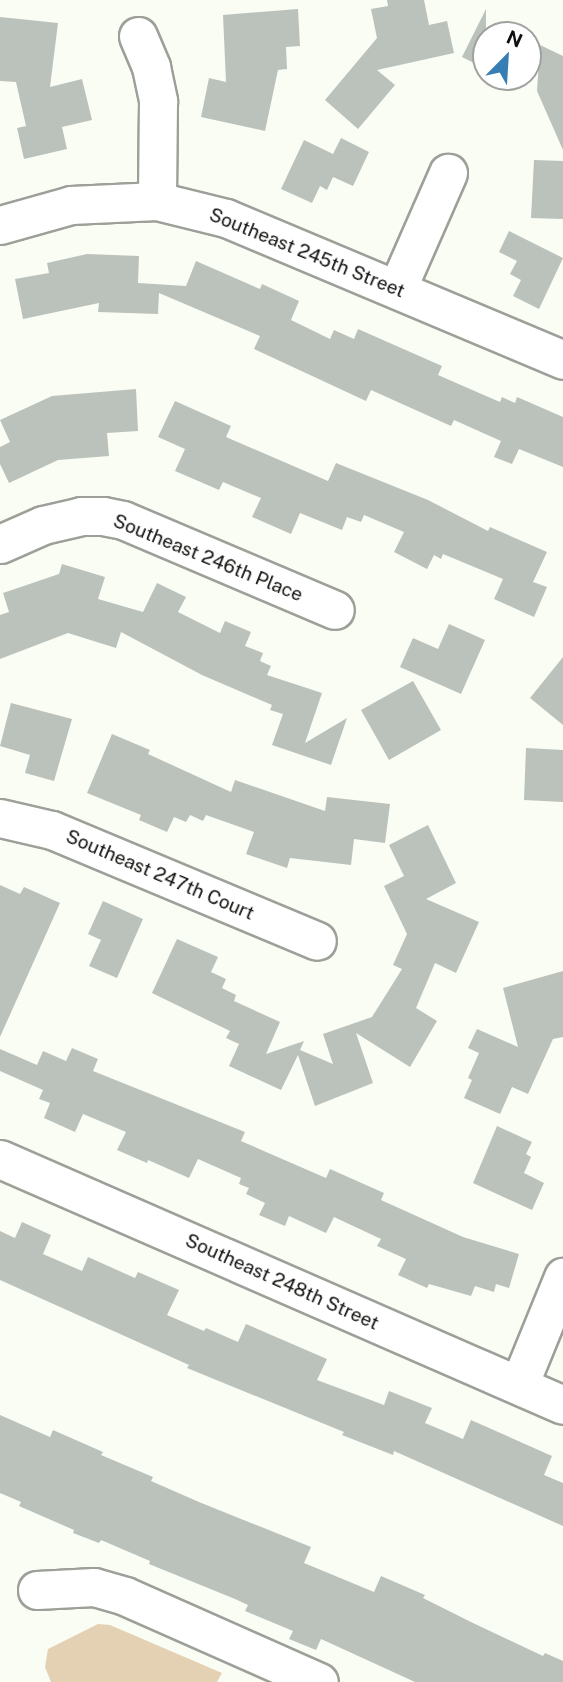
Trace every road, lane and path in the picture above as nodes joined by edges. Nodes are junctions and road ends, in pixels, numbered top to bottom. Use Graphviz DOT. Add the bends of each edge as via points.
graph roads {
  1 [pos="138,36"];
  2 [pos="448,173"];
  3 [pos="157,201"];
  4 [pos="0,225"];
  5 [pos="397,289"];
  6 [pos="563,360"];
  7 [pos="0,544"];
  8 [pos="335,610"];
  9 [pos="0,818"];
  10 [pos="317,941"];
  11 [pos="0,1159"];
  12 [pos="563,1277"];
  13 [pos="519,1385"];
  14 [pos="563,1405"];
  15 [pos="37,1590"];
  16 [pos="319,1682"];
  1 -- 3 [label="street" via="158,101"];
  2 -- 5 [label="street"];
  3 -- 4 [label="street, Southeast 245th Street" via="71,205"];
  3 -- 5 [label="street, Southeast 245th Street" via="226,218"];
  5 -- 6 [label="street, Southeast 245th Street"];
  7 -- 8 [label="street, Southeast 246th Place" via="43,525 103,516 123,520"];
  9 -- 10 [label="street, Southeast 247th Court" via="52,830"];
  11 -- 13 [label="street, Southeast 248th Street"];
  12 -- 13 [label="street"];
  13 -- 14 [label="street, Southeast 248th Street"];
  15 -- 16 [label="street" via="93,1587 125,1596"];
}
